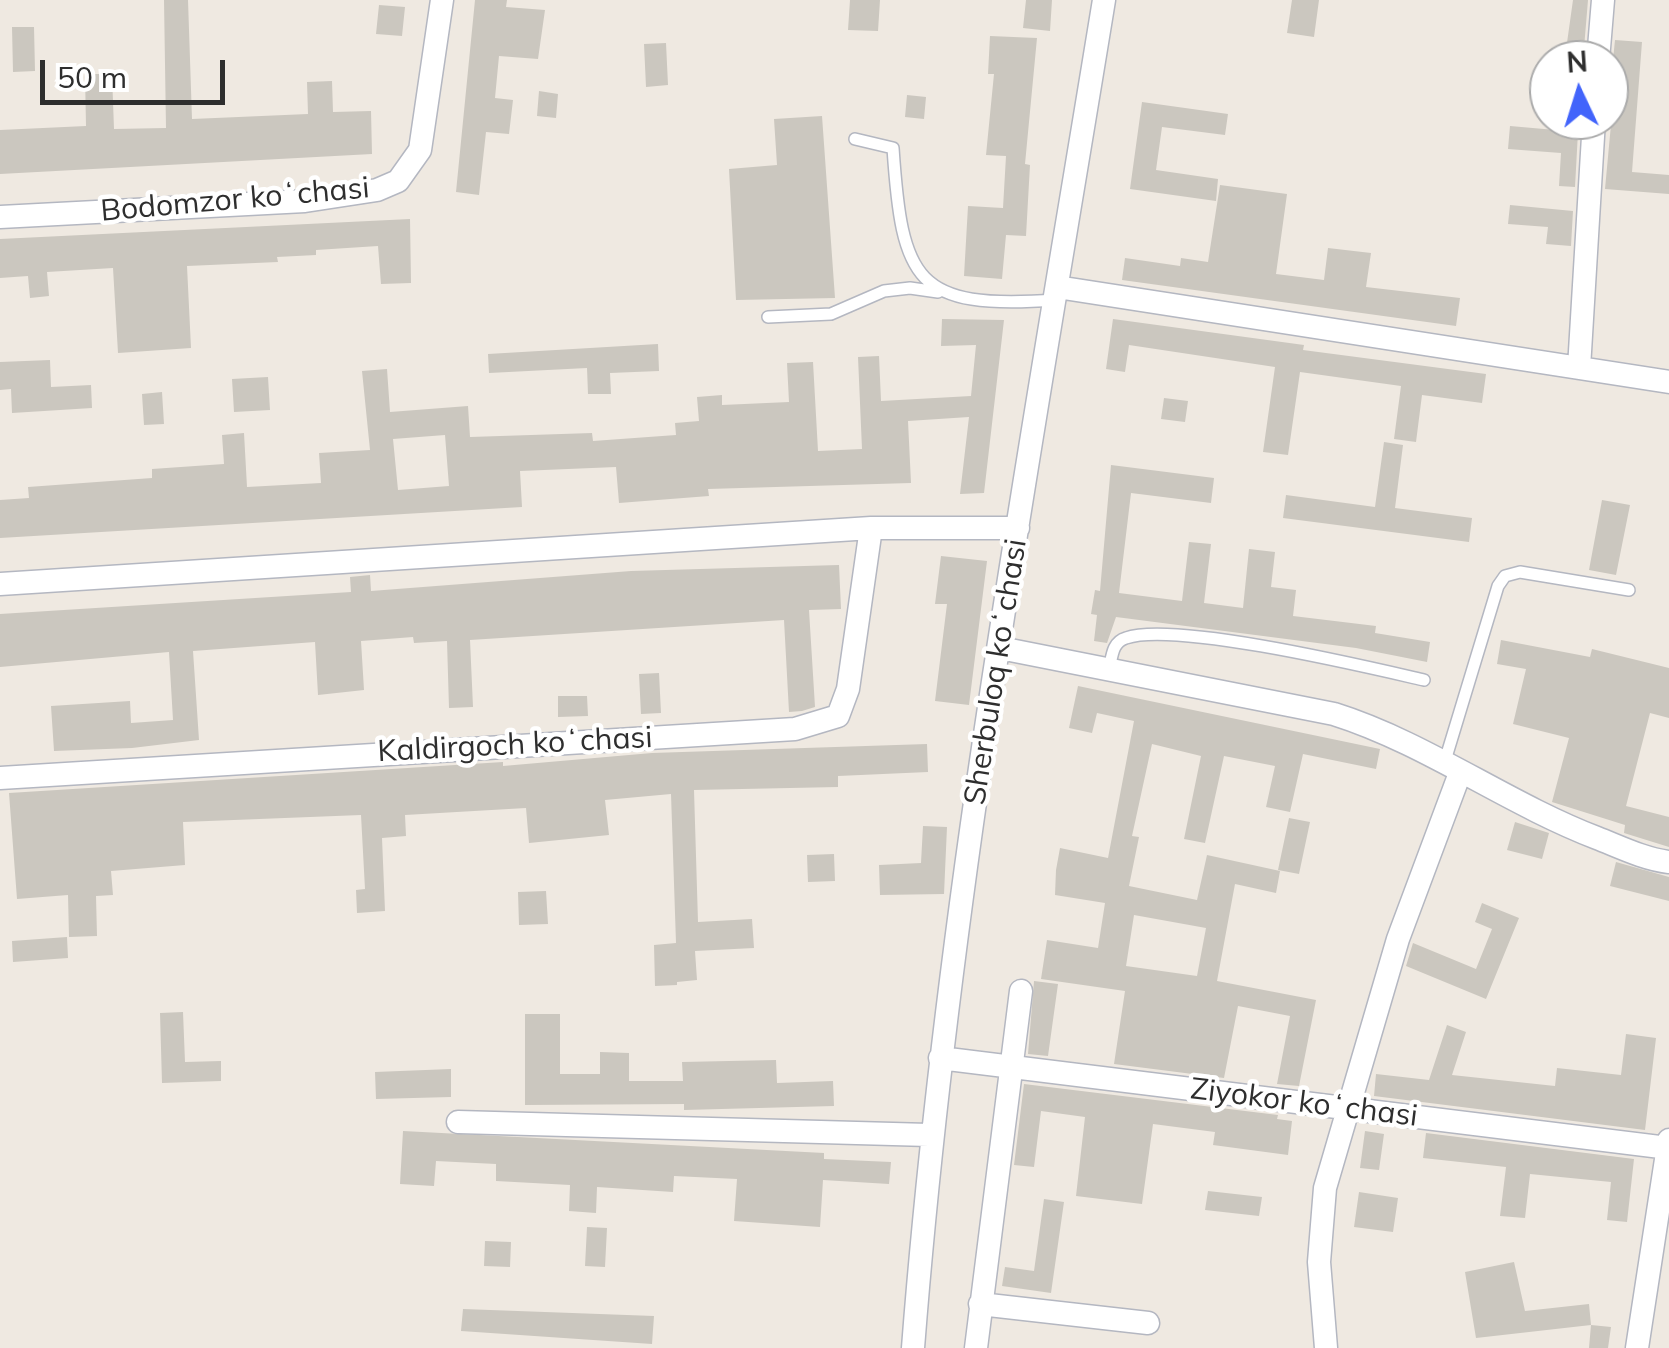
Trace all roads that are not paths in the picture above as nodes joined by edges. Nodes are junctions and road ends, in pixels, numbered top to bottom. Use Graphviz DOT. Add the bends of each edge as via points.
graph roads {
  1 [pos="442,0"];
  2 [pos="1104,0"];
  3 [pos="1603,0"];
  4 [pos="1600,40"];
  5 [pos="855,139"];
  6 [pos="1593,140"];
  7 [pos="0,218"];
  8 [pos="938,292"];
  9 [pos="1056,294"];
  10 [pos="768,317"];
  11 [pos="1579,368"];
  12 [pos="1669,382"];
  13 [pos="870,528"];
  14 [pos="1018,528"];
  15 [pos="0,584"];
  16 [pos="1628,590"];
  17 [pos="1000,648"];
  18 [pos="1109,670"];
  19 [pos="1424,680"];
  20 [pos="1452,769"];
  21 [pos="0,778"];
  22 [pos="1669,862"];
  23 [pos="1021,991"];
  24 [pos="940,1058"];
  25 [pos="1012,1069"];
  26 [pos="1345,1108"];
  27 [pos="458,1122"];
  28 [pos="929,1135"];
  29 [pos="1669,1140"];
  30 [pos="1668,1148"];
  31 [pos="980,1304"];
  32 [pos="1148,1323"];
  33 [pos="912,1348"];
  34 [pos="976,1348"];
  35 [pos="1326,1348"];
  36 [pos="1637,1348"];
  1 -- 7 [label="street, Bodomzor koʻchasi" via="420,150 398,181 305,200"];
  2 -- 9 [label="street, Sherbuloq koʻchasi"];
  3 -- 4 [label="street"];
  5 -- 8 [label="lane" via="893,148 904,244"];
  6 -- 11 [label="street"];
  8 -- 9 [label="lane" via="966,301"];
  8 -- 10 [label="lane" via="884,291 831,314"];
  9 -- 11 [label="street"];
  9 -- 14 [label="street, Sherbuloq koʻchasi"];
  11 -- 12 [label="street"];
  13 -- 14 [label="street"];
  13 -- 15 [label="street"];
  13 -- 21 [label="street, Kaldirgoch koʻchasi" via="848,689 838,716 795,729"];
  14 -- 17 [label="street, Sherbuloq koʻchasi"];
  16 -- 20 [label="lane" via="1520,572 1506,576 1498,586"];
  17 -- 18 [label="street"];
  17 -- 24 [label="street, Sherbuloq koʻchasi"];
  18 -- 19 [label="lane" via="1115,644 1152,634"];
  18 -- 20 [label="street" via="1334,714 1377,728"];
  20 -- 22 [label="street" via="1578,831"];
  20 -- 26 [label="street"];
  23 -- 25 [label="street"];
  24 -- 25 [label="street, Ziyokor koʻchasi"];
  24 -- 28 [label="street, Sherbuloq koʻchasi"];
  25 -- 26 [label="street, Ziyokor koʻchasi"];
  25 -- 31 [label="street"];
  26 -- 30 [label="street, Ziyokor koʻchasi"];
  26 -- 35 [label="street" via="1325,1188 1319,1262"];
  27 -- 28 [label="street"];
  28 -- 33 [label="street, Sherbuloq koʻchasi"];
  29 -- 30 [label="street"];
  30 -- 36 [label="street"];
  31 -- 32 [label="street"];
  31 -- 34 [label="street"];
}
